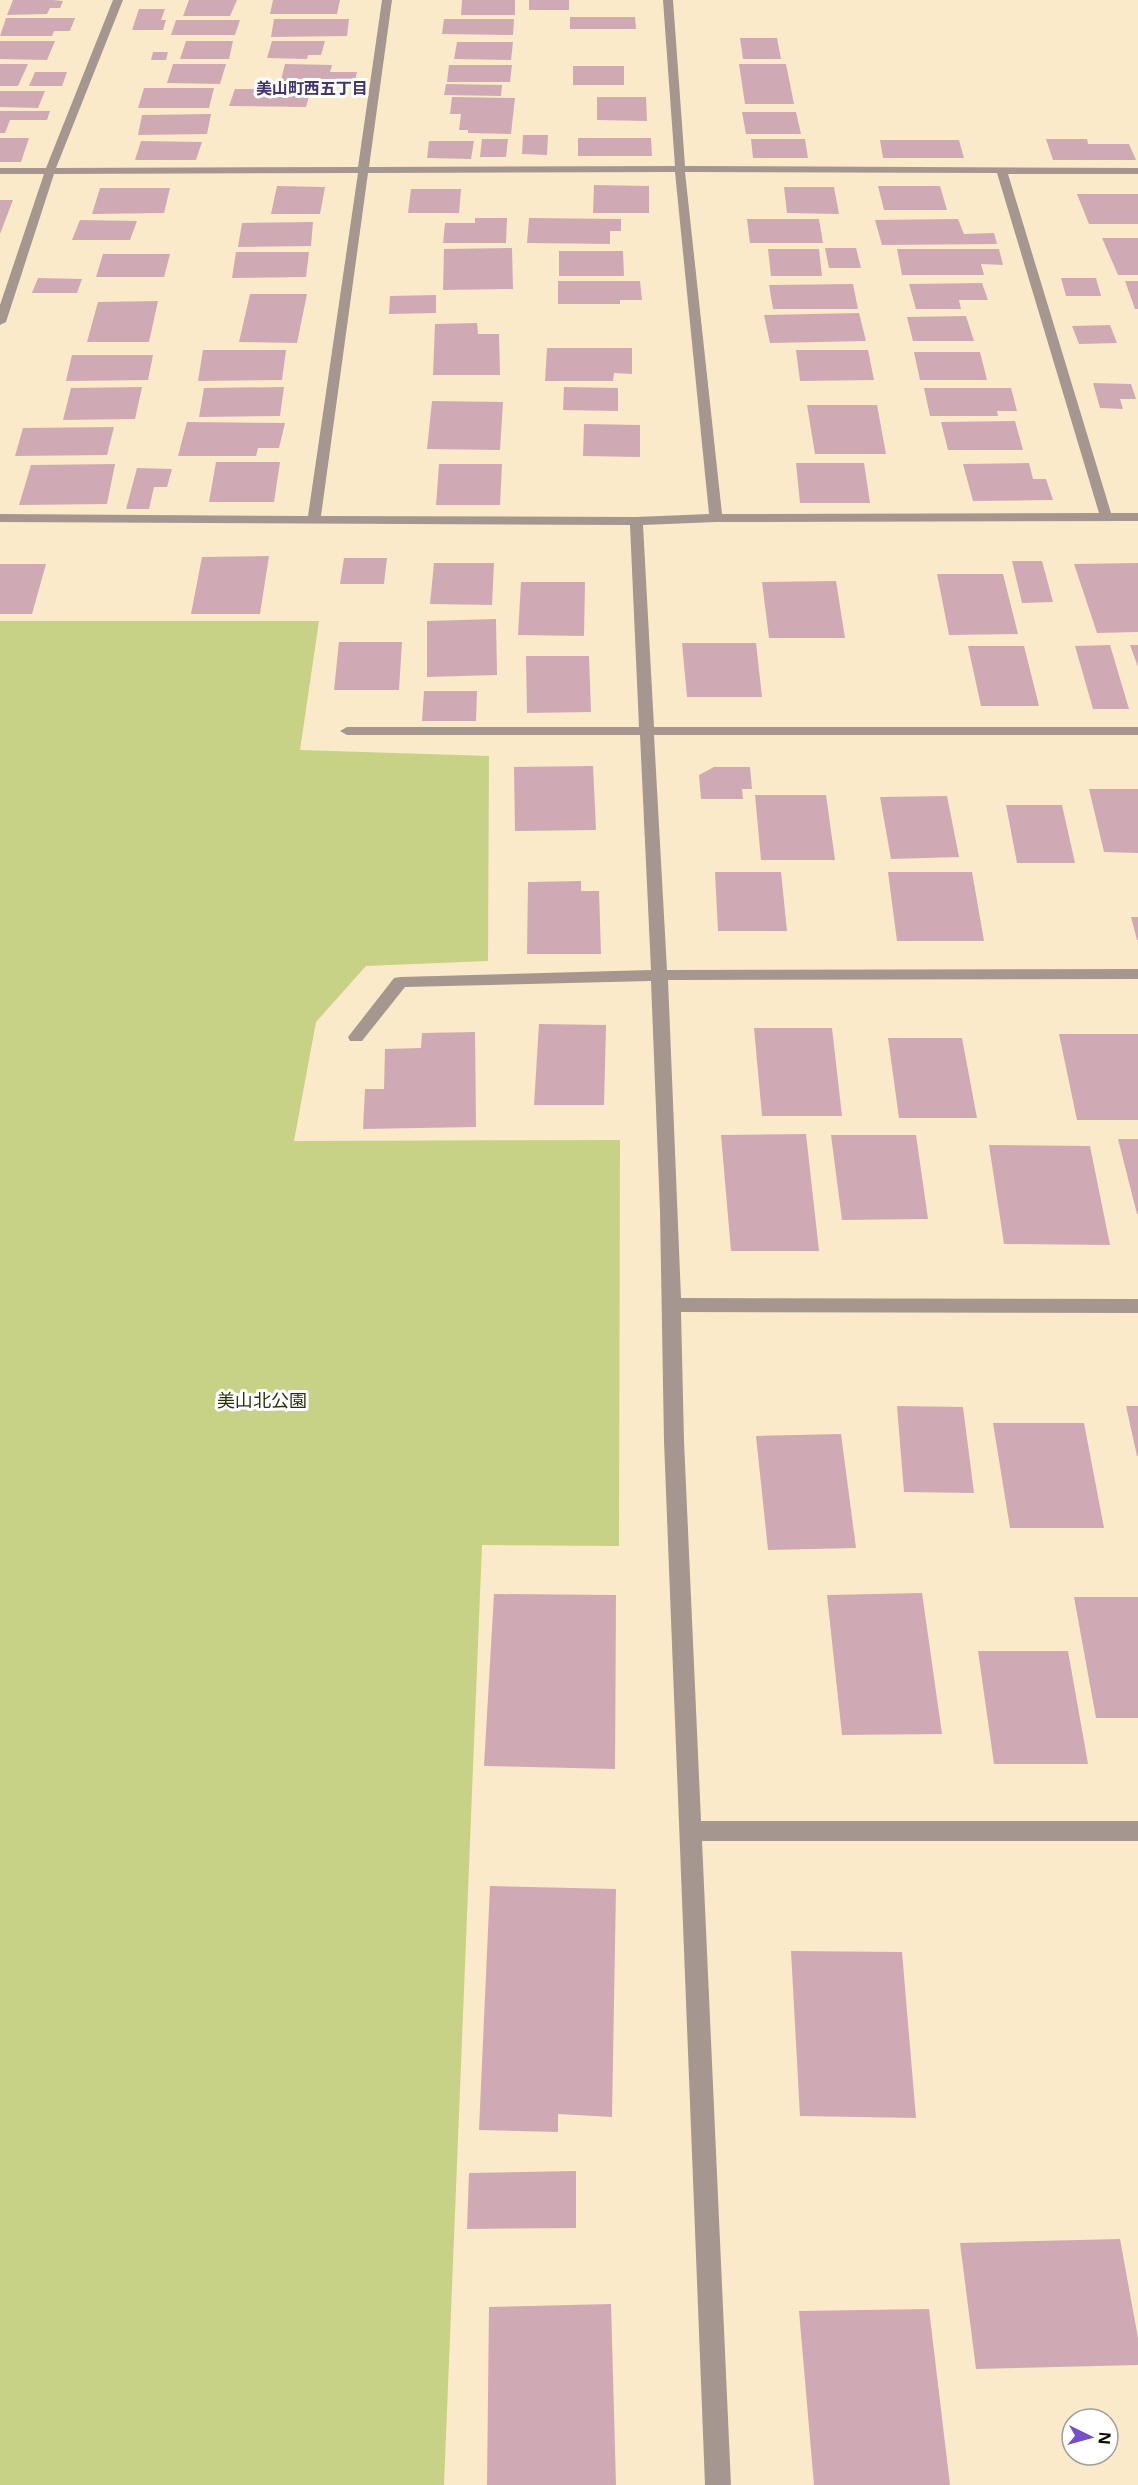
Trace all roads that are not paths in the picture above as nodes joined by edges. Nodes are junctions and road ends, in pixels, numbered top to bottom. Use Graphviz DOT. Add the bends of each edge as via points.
graph roads {
  1 [pos="118,0"];
  2 [pos="387,0"];
  3 [pos="668,0"];
  4 [pos="681,169"];
  5 [pos="363,170"];
  6 [pos="0,171"];
  7 [pos="50,171"];
  8 [pos="1138,171"];
  9 [pos="1002,172"];
  10 [pos="0,322"];
  11 [pos="1106,517"];
  12 [pos="1138,517"];
  13 [pos="0,518"];
  14 [pos="716,518"];
  15 [pos="314,519"];
  16 [pos="636,521"];
  17 [pos="347,731"];
  18 [pos="1138,731"];
  19 [pos="647,732"];
  20 [pos="1138,974"];
  21 [pos="660,975"];
  22 [pos="356,1036"];
  23 [pos="672,1305"];
  24 [pos="1138,1305"];
  25 [pos="691,1831"];
  26 [pos="1138,1831"];
  27 [pos="718,2485"];
  1 -- 7 [label="street"];
  2 -- 5 [label="street"];
  3 -- 4 [label="street"];
  4 -- 5 [label="street"];
  4 -- 9 [label="street"];
  4 -- 14 [label="street"];
  5 -- 7 [label="street"];
  5 -- 15 [label="street"];
  6 -- 7 [label="street"];
  7 -- 10 [label="street"];
  8 -- 9 [label="street"];
  9 -- 11 [label="street"];
  11 -- 12 [label="street"];
  11 -- 14 [label="street"];
  13 -- 15 [label="street"];
  14 -- 16 [label="street"];
  15 -- 16 [label="street"];
  16 -- 19 [label="street"];
  17 -- 19 [label="street"];
  18 -- 19 [label="street"];
  19 -- 21 [label="street"];
  20 -- 21 [label="street"];
  21 -- 22 [label="street" via="400,982"];
  21 -- 23 [label="street"];
  23 -- 24 [label="street"];
  23 -- 25 [label="street"];
  25 -- 26 [label="street"];
  25 -- 27 [label="street"];
}
